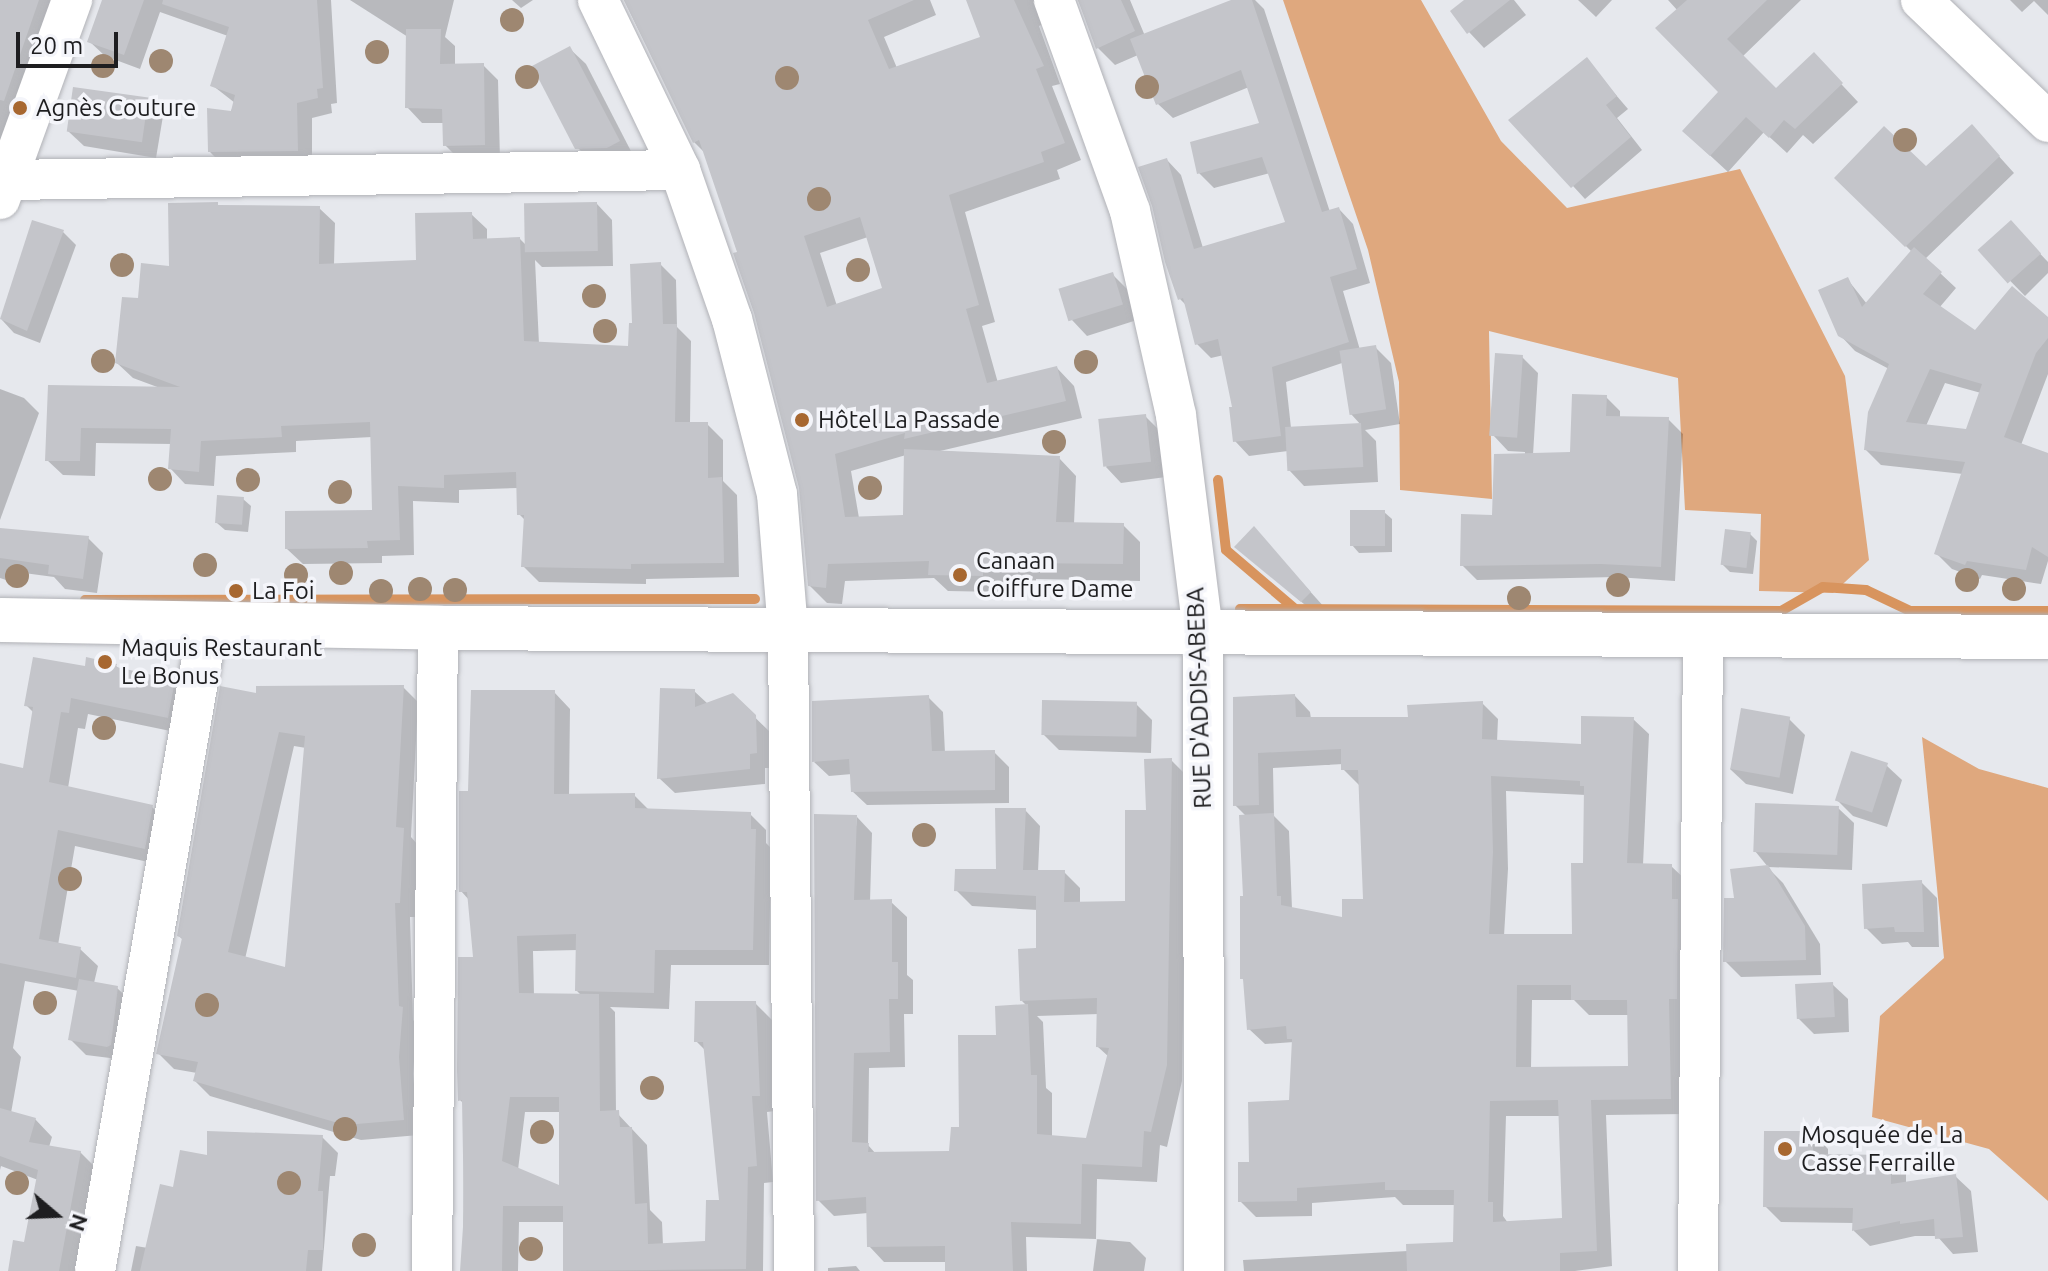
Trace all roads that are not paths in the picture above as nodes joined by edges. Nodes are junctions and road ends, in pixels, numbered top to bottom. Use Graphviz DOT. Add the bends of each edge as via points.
graph roads {
  1 [pos="72,0"];
  2 [pos="598,0"];
  3 [pos="1054,0"];
  4 [pos="1921,0"];
  5 [pos="2048,122"];
  6 [pos="680,170"];
  7 [pos="3,189"];
  8 [pos="0,620"];
  9 [pos="208,624"];
  10 [pos="438,628"];
  11 [pos="788,630"];
  12 [pos="1203,632"];
  13 [pos="1703,635"];
  14 [pos="2048,637"];
  15 [pos="95,1271"];
  16 [pos="432,1271"];
  17 [pos="794,1271"];
  18 [pos="1204,1271"];
  19 [pos="1698,1271"];
  1 -- 7 [label="street"];
  2 -- 6 [label="street"];
  3 -- 12 [label="street, RUE D'ADDIS-ABEBA" via="1130,211 1176,415"];
  4 -- 5 [label="street"];
  6 -- 7 [label="street"];
  6 -- 11 [label="street" via="732,319 777,494"];
  8 -- 9 [label="street"];
  9 -- 10 [label="street"];
  9 -- 15 [label="street"];
  10 -- 11 [label="street"];
  10 -- 16 [label="street"];
  11 -- 12 [label="street"];
  11 -- 17 [label="street"];
  12 -- 13 [label="street"];
  12 -- 18 [label="street, RUE D'ADDIS-ABEBA"];
  13 -- 14 [label="street"];
  13 -- 19 [label="street"];
}
